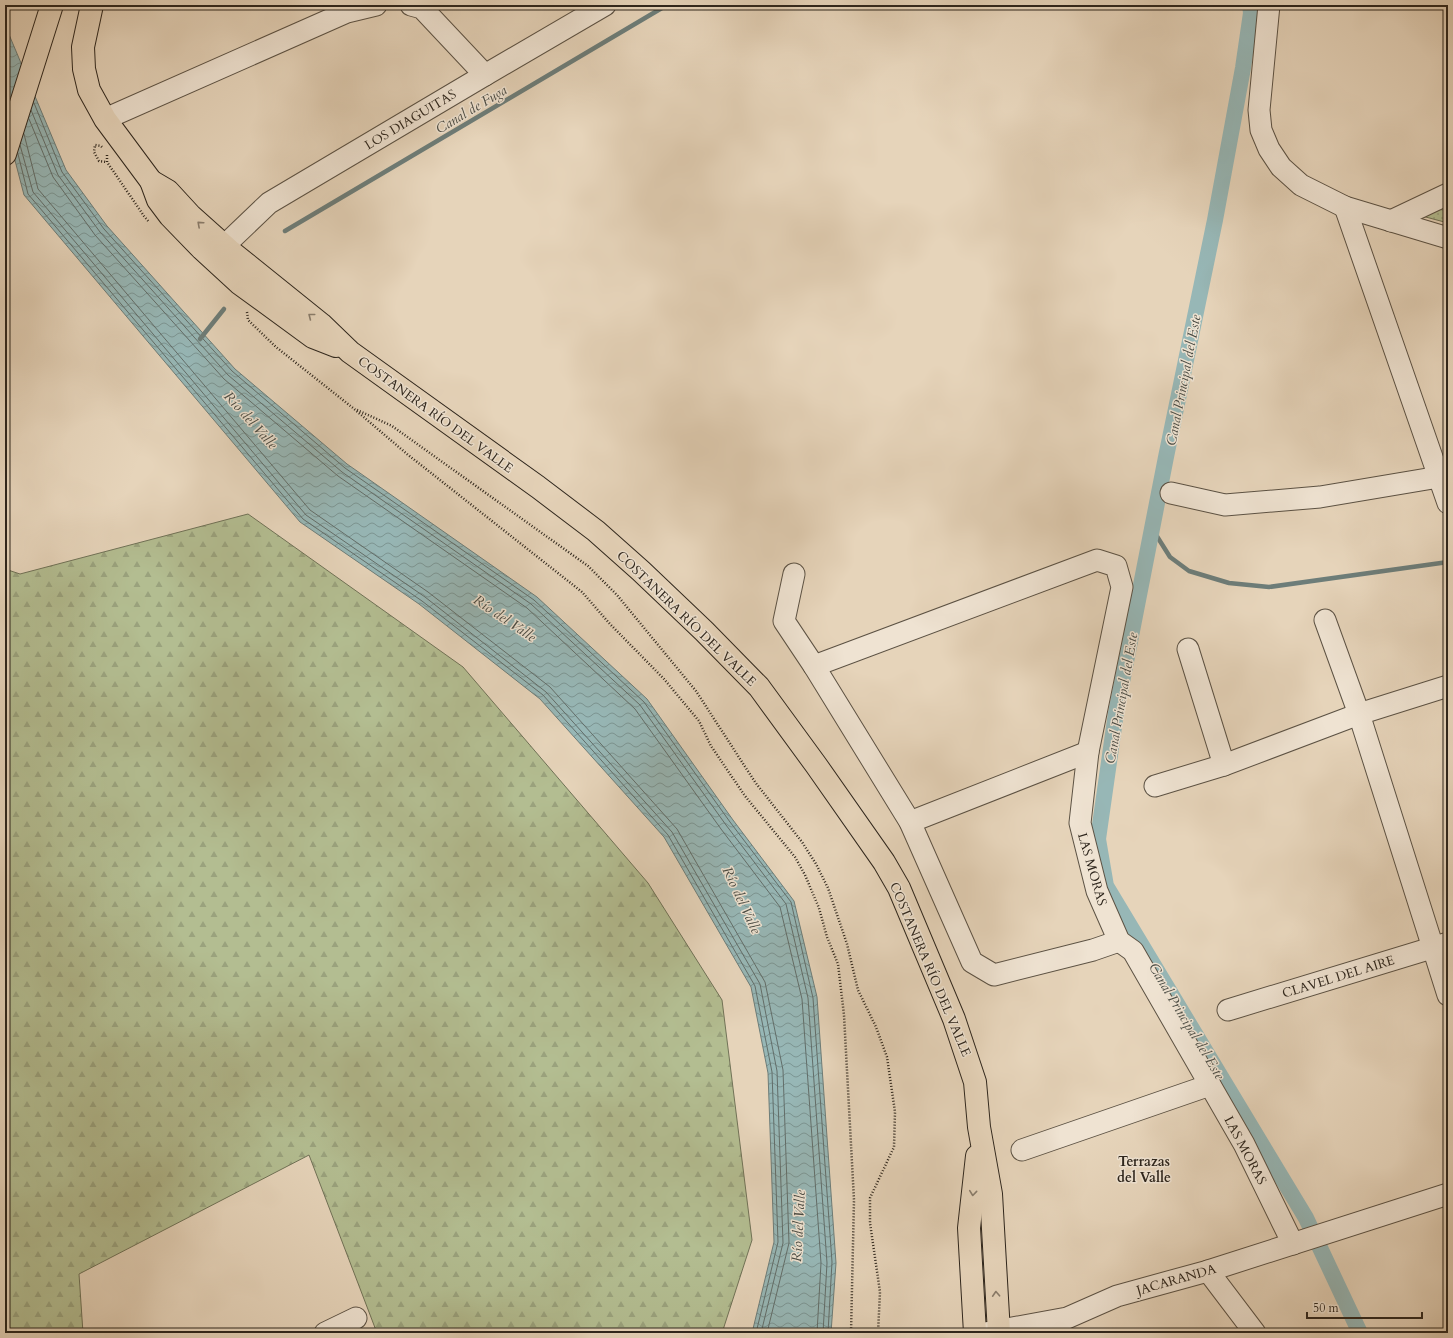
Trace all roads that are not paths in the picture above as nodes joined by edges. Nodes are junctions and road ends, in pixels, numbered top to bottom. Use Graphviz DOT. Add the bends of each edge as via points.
graph roads {
  1 [pos="92,5"];
  2 [pos="376,5"];
  3 [pos="411,5"];
  4 [pos="605,5"];
  5 [pos="1271,5"];
  6 [pos="50,15"];
  7 [pos="485,75"];
  8 [pos="105,119"];
  9 [pos="5,154"];
  10 [pos="151,181"];
  11 [pos="1448,194"];
  12 [pos="1345,207"];
  13 [pos="1391,221"];
  14 [pos="1448,238"];
  15 [pos="224,246"];
  16 [pos="350,352"];
  17 [pos="1439,477"];
  18 [pos="1171,493"];
  19 [pos="1448,503"];
  20 [pos="794,574"];
  21 [pos="1325,620"];
  22 [pos="1188,649"];
  23 [pos="814,666"];
  24 [pos="1448,686"];
  25 [pos="1359,714"];
  26 [pos="1088,752"];
  27 [pos="1224,765"];
  28 [pos="1155,786"];
  29 [pos="910,822"];
  30 [pos="1119,941"];
  31 [pos="1440,946"];
  32 [pos="1448,995"];
  33 [pos="1228,1010"];
  34 [pos="1210,1085"];
  35 [pos="979,1127"];
  36 [pos="1022,1150"];
  37 [pos="1448,1194"];
  38 [pos="1297,1243"];
  39 [pos="1208,1271"];
  40 [pos="356,1318"];
  41 [pos="994,1332"];
  42 [pos="325,1333"];
  43 [pos="975,1333"];
  44 [pos="1255,1333"];
  1 -- 8 [label="main road, COSTANERA RÍO DEL VALLE" via="83,58 86,79"];
  2 -- 8 [label="street" via="347,12"];
  3 -- 7 [label="street" via="422,8"];
  4 -- 7 [label="street, LOS DIAGUITAS"];
  5 -- 12 [label="street" via="1258,110 1261,130 1281,167 1301,185"];
  6 -- 9 [label="main road"];
  7 -- 15 [label="street, LOS DIAGUITAS" via="269,204"];
  8 -- 10 [label="main road, COSTANERA RÍO DEL VALLE"];
  15 -- 10 [label="main road, COSTANERA RÍO DEL VALLE, one-way" via="168,191"];
  10 -- 16 [label="main road, COSTANERA RÍO DEL VALLE" via="158,200 170,216 240,283 313,337"];
  11 -- 13 [label="street"];
  12 -- 13 [label="street"];
  12 -- 17 [label="street"];
  13 -- 14 [label="street"];
  16 -- 15 [label="main road, COSTANERA RÍO DEL VALLE, one-way" via="322,324"];
  16 -- 35 [label="main road, COSTANERA RÍO DEL VALLE" via="596,531 704,631 759,688 865,835 899,888 954,1019 969,1062 975,1082"];
  17 -- 18 [label="street" via="1320,497 1225,505"];
  17 -- 19 [label="street"];
  20 -- 23 [label="street" via="784,621"];
  21 -- 25 [label="street"];
  22 -- 27 [label="street"];
  23 -- 26 [label="street, LAS MORAS" via="1097,560 1116,566 1122,587"];
  23 -- 29 [label="street"];
  24 -- 25 [label="street"];
  25 -- 27 [label="street"];
  25 -- 31 [label="street"];
  26 -- 29 [label="street"];
  26 -- 30 [label="street, LAS MORAS" via="1080,823 1097,891"];
  27 -- 28 [label="street"];
  29 -- 30 [label="street" via="972,962 994,975"];
  30 -- 34 [label="street, LAS MORAS" via="1133,951"];
  31 -- 32 [label="street"];
  31 -- 33 [label="street, CLAVEL DEL AIRE"];
  34 -- 36 [label="street"];
  34 -- 38 [label="street, LAS MORAS"];
  41 -- 35 [label="main road, COSTANERA RÍO DEL VALLE, one-way" via="991,1194"];
  35 -- 43 [label="main road, COSTANERA RÍO DEL VALLE, one-way" via="969,1228"];
  37 -- 38 [label="street, JACARANDA"];
  38 -- 39 [label="street, JACARANDA"];
  39 -- 41 [label="street, JACARANDA" via="1117,1296 1067,1318"];
  39 -- 44 [label="street"];
  40 -- 42 [label="street"];
}
